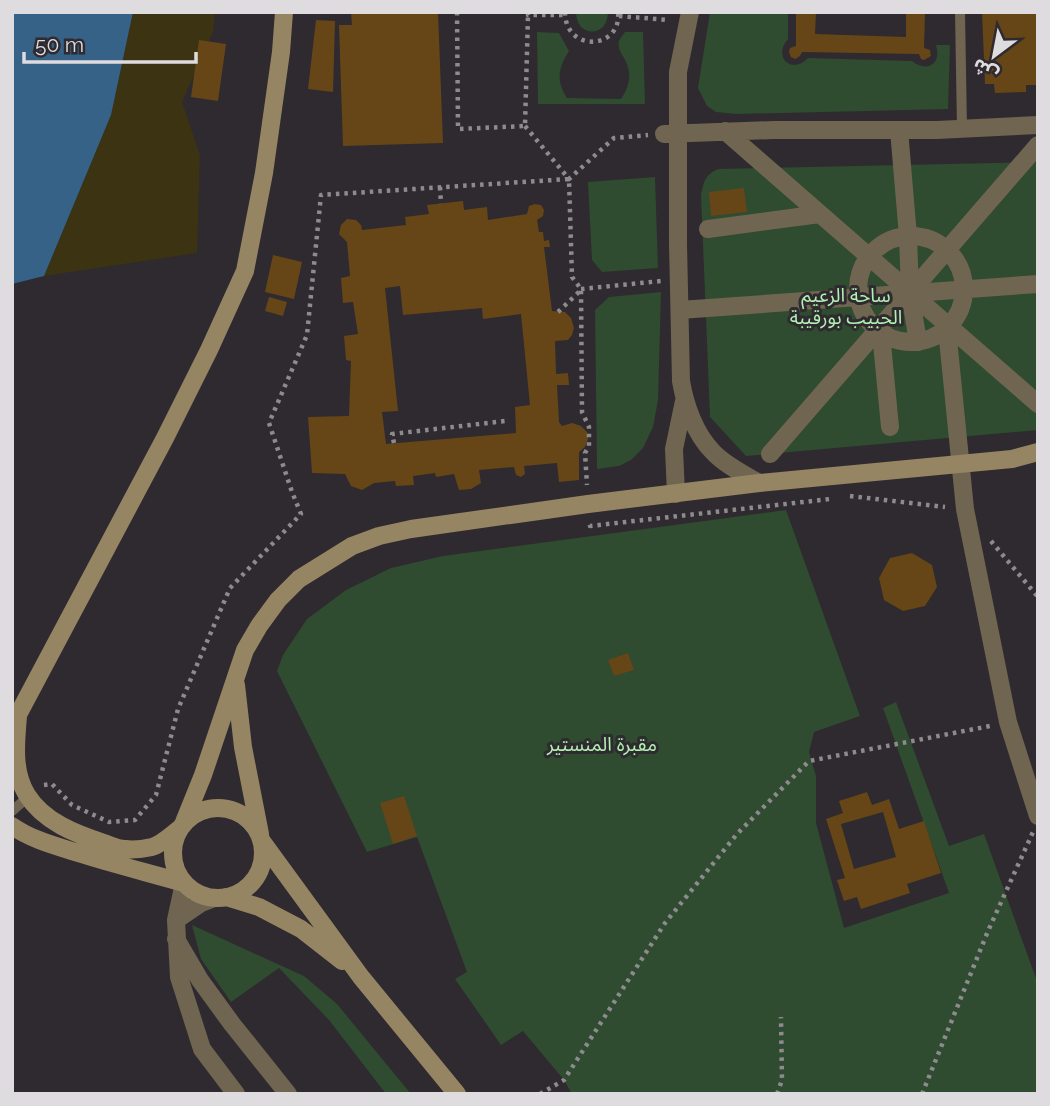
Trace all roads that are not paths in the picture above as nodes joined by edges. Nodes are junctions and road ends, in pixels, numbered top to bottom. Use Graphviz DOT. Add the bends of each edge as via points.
graph roads {
  1 [pos="284,12"];
  2 [pos="960,12"];
  3 [pos="689,17"];
  4 [pos="1038,125"];
  5 [pos="962,129"];
  6 [pos="899,130"];
  7 [pos="725,131"];
  8 [pos="671,133"];
  9 [pos="1038,145"];
  10 [pos="820,214"];
  11 [pos="708,229"];
  12 [pos="908,236"];
  13 [pos="948,250"];
  14 [pos="868,256"];
  15 [pos="1038,284"];
  16 [pos="964,289"];
  17 [pos="910,293"];
  18 [pos="859,297"];
  19 [pos="680,310"];
  20 [pos="948,328"];
  21 [pos="880,332"];
  22 [pos="918,342"];
  23 [pos="684,401"];
  24 [pos="1038,404"];
  25 [pos="890,427"];
  26 [pos="1038,452"];
  27 [pos="770,454"];
  28 [pos="1012,459"];
  29 [pos="962,464"];
  30 [pos="1038,466"];
  31 [pos="759,483"];
  32 [pos="676,494"];
  33 [pos="235,678"];
  34 [pos="15,720"];
  35 [pos="21,791"];
  36 [pos="12,811"];
  37 [pos="1038,816"];
  38 [pos="12,826"];
  39 [pos="182,826"];
  40 [pos="261,839"];
  41 [pos="184,883"];
  42 [pos="220,898"];
  43 [pos="176,920"];
  44 [pos="176,939"];
  45 [pos="361,977"];
  46 [pos="236,1094"];
  47 [pos="288,1094"];
  48 [pos="457,1094"];
  1 -- 34 [label="main road" via="264,173 245,271 165,438"];
  2 -- 5 [label="lane"];
  3 -- 8 [label="street"];
  4 -- 5 [label="street"];
  5 -- 6 [label="street"];
  6 -- 7 [label="street"];
  6 -- 12 [label="street"];
  7 -- 8 [label="street"];
  7 -- 10 [label="street"];
  8 -- 19 [label="street" via="672,280"];
  9 -- 13 [label="street"];
  10 -- 11 [label="street"];
  10 -- 14 [label="street"];
  12 -- 13 [label="street" via="931,239"];
  12 -- 14 [label="street" via="881,244"];
  12 -- 17 [label="street"];
  13 -- 16 [label="street" via="958,262"];
  13 -- 17 [label="street"];
  14 -- 17 [label="street"];
  14 -- 18 [label="street" via="861,270"];
  15 -- 16 [label="street"];
  16 -- 17 [label="street"];
  16 -- 20 [label="street" via="959,314"];
  17 -- 18 [label="street"];
  17 -- 20 [label="street"];
  17 -- 21 [label="street"];
  17 -- 22 [label="street"];
  18 -- 19 [label="street"];
  18 -- 21 [label="street" via="867,319"];
  19 -- 23 [label="street"];
  20 -- 22 [label="street"];
  20 -- 24 [label="street"];
  20 -- 29 [label="street"];
  21 -- 22 [label="street" via="896,340"];
  21 -- 25 [label="street"];
  21 -- 27 [label="street"];
  23 -- 31 [label="street" via="712,452"];
  23 -- 32 [label="street" via="674,449"];
  26 -- 28 [label="main road"];
  28 -- 29 [label="main road"];
  28 -- 30 [label="main road"];
  29 -- 31 [label="main road"];
  29 -- 37 [label="street" via="965,509 1008,722"];
  31 -- 32 [label="main road"];
  32 -- 33 [label="main road" via="411,530 352,546 299,579 278,600 246,650"];
  33 -- 39 [label="main road"];
  33 -- 40 [label="main road"];
  34 -- 35 [label="main road"];
  35 -- 36 [label="lane"];
  35 -- 39 [label="main road" via="59,825 123,849 153,846"];
  38 -- 41 [label="main road" via="43,842"];
  39 -- 40 [label="main road" via="196,813 226,808 252,823"];
  39 -- 41 [label="main road" via="172,851"];
  40 -- 42 [label="main road" via="263,859 251,884 240,893"];
  40 -- 45 [label="main road"];
  41 -- 42 [label="main road" via="202,896"];
  41 -- 43 [label="street"];
  42 -- 43 [label="street" via="201,903"];
  42 -- 45 [label="main road" via="259,907 301,929"];
  43 -- 44 [label="street"];
  44 -- 46 [label="street" via="179,977 202,1049"];
  44 -- 47 [label="street" via="200,980"];
  45 -- 48 [label="main road"];
}
